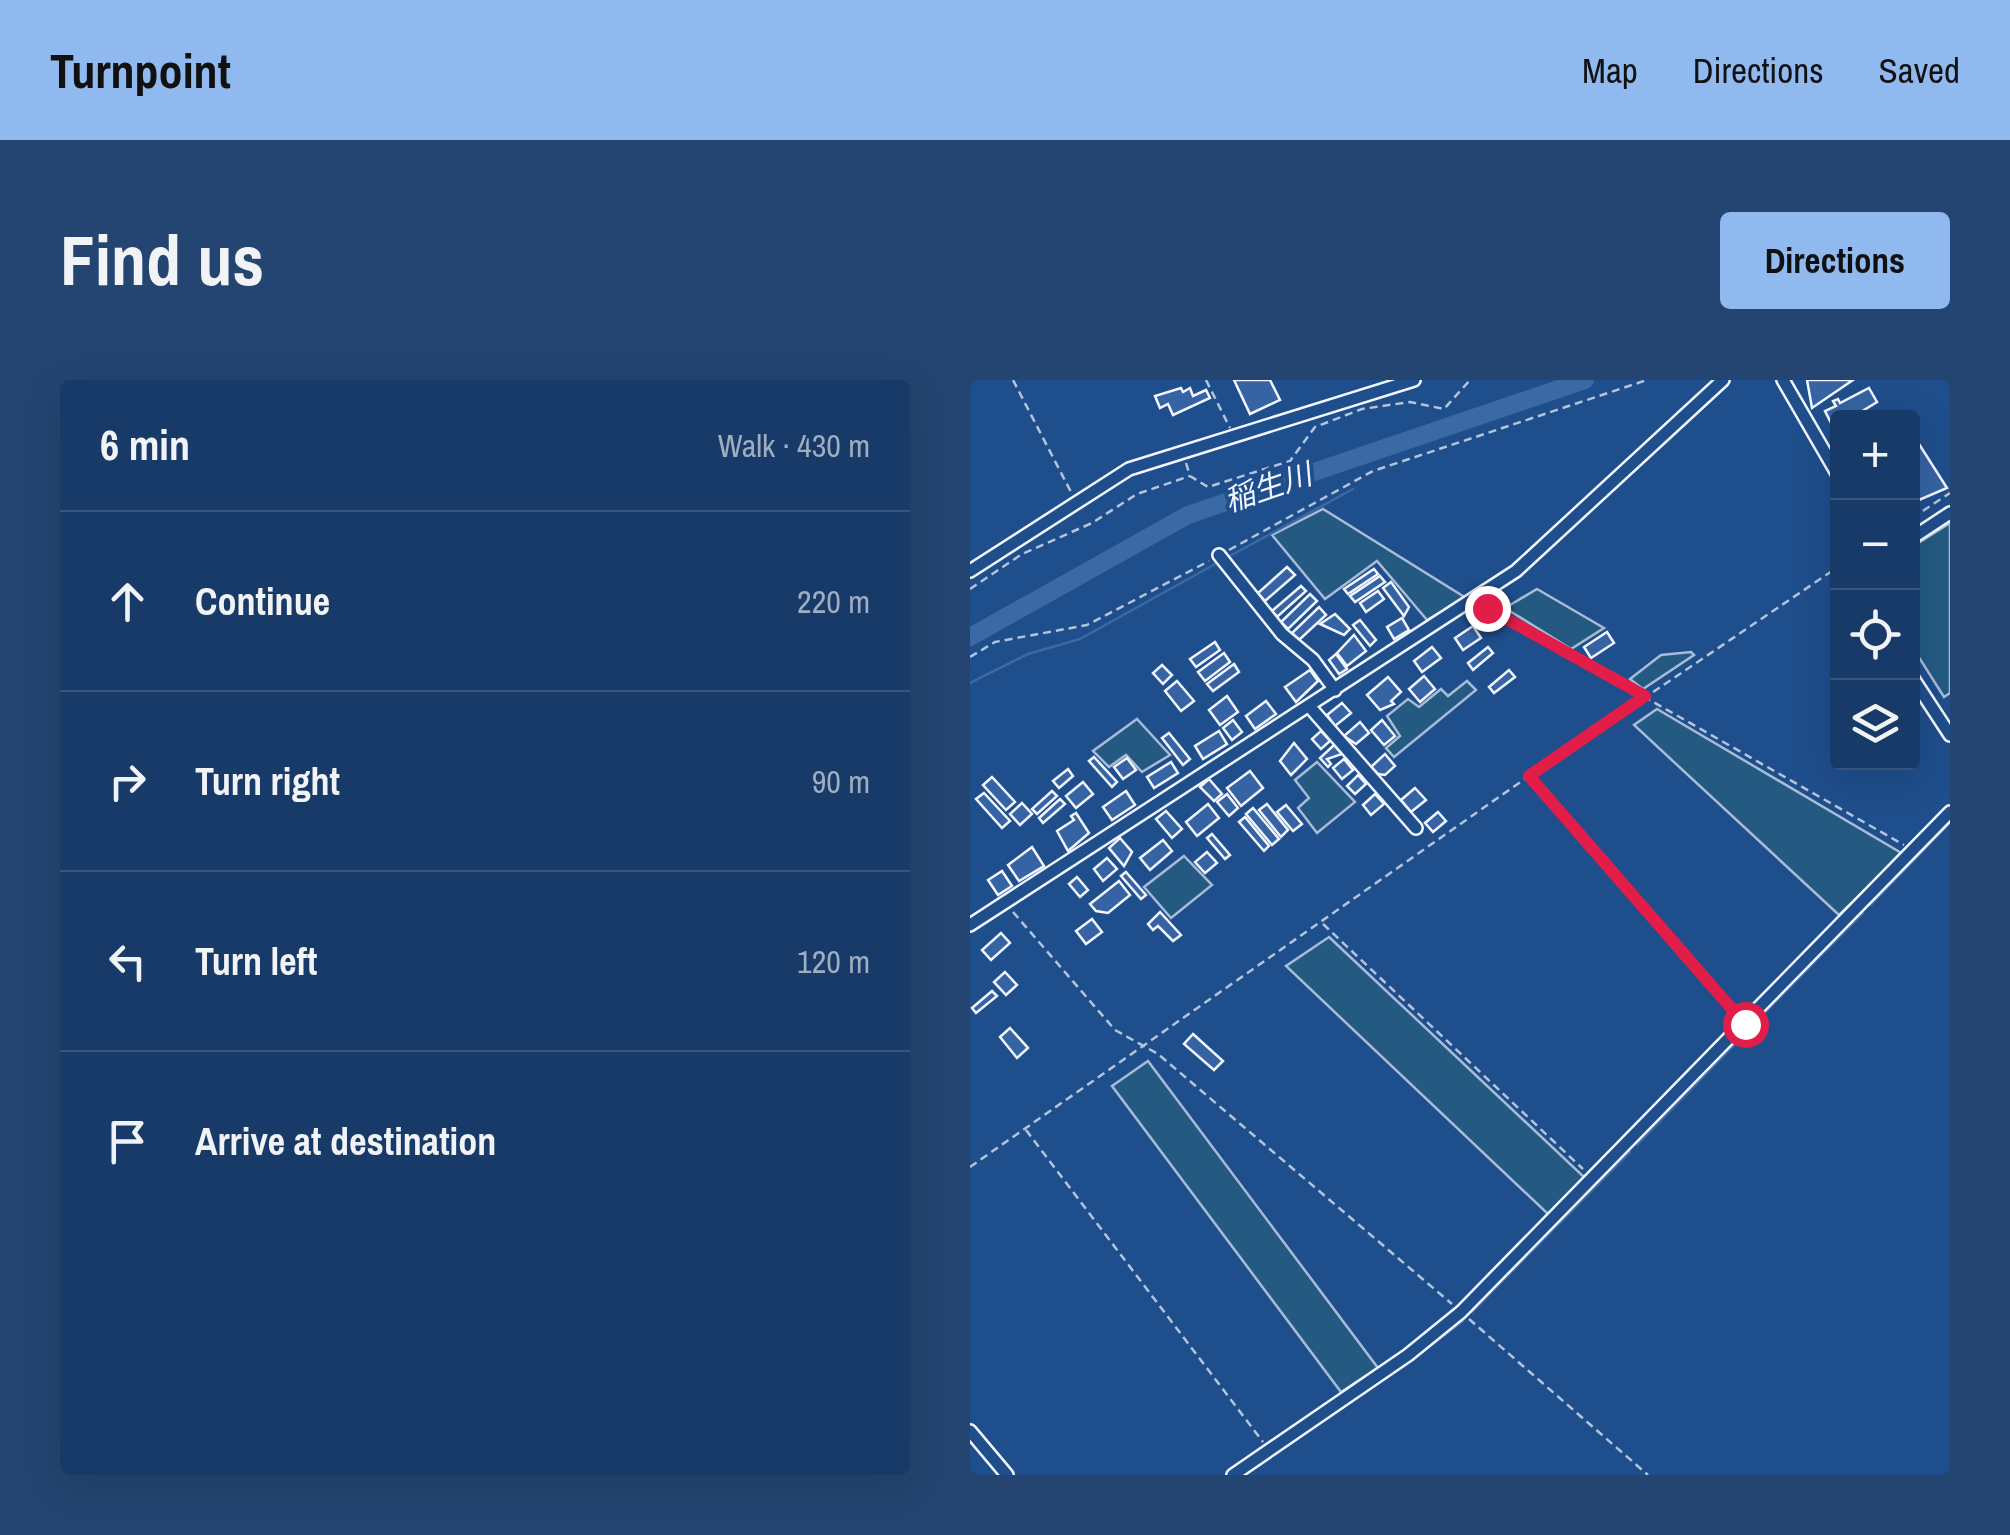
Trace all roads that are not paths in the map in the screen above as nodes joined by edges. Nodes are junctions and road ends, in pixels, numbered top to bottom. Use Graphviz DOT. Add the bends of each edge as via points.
graph roads {
  1 [pos="1414,380"];
  2 [pos="1724,380"];
  3 [pos="1783,380"];
  4 [pos="1830,462"];
  5 [pos="1950,513"];
  6 [pos="1920,533"];
  7 [pos="1219,555"];
  8 [pos="970,571"];
  9 [pos="1914,680"];
  10 [pos="1335,690"];
  11 [pos="1310,706"];
  12 [pos="1950,735"];
  13 [pos="1950,812"];
  14 [pos="1416,828"];
  15 [pos="970,925"];
  16 [pos="970,1432"];
  17 [pos="1007,1475"];
  18 [pos="1232,1475"];
  1 -- 8 [label="street" via="1130,469"];
  2 -- 10 [label="street" via="1516,570"];
  3 -- 4 [label="street"];
  5 -- 6 [label="street"];
  7 -- 10 [label="street"];
  9 -- 12 [label="street"];
  10 -- 11 [label="street"];
  11 -- 14 [label="street"];
  11 -- 15 [label="street"];
  13 -- 18 [label="street" via="1461,1312"];
  16 -- 17 [label="street"];
}
